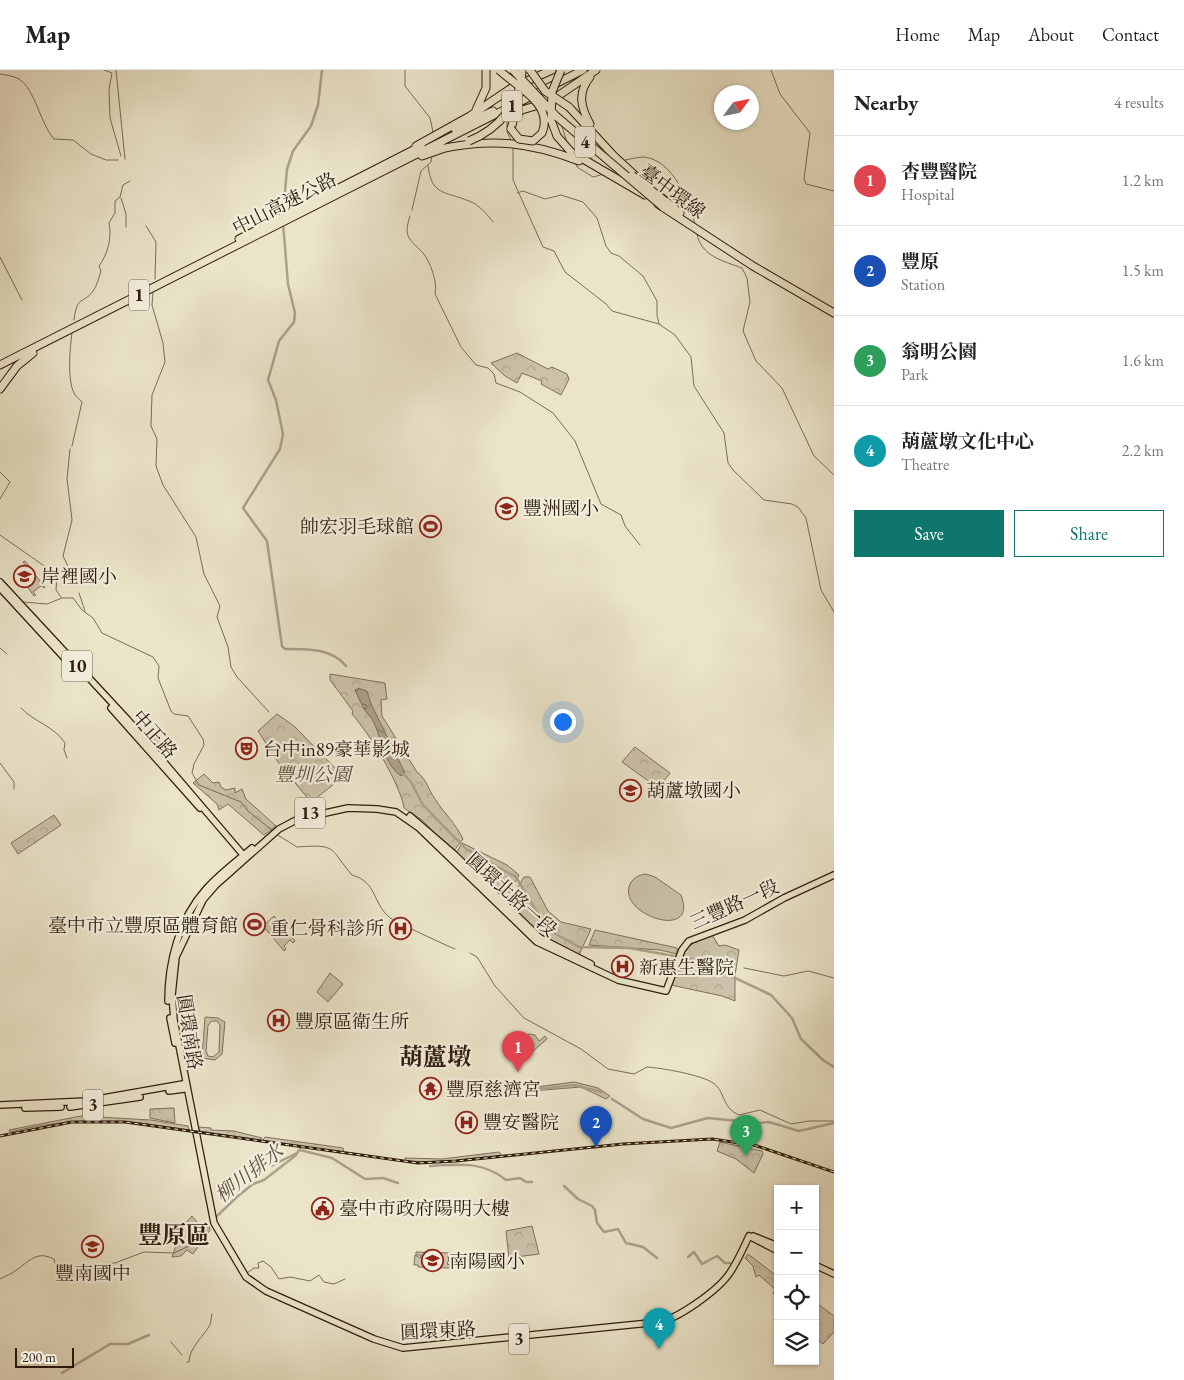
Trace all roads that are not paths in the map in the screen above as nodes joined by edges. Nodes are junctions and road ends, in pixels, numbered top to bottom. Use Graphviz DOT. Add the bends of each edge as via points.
graph roads {
  1 [pos="486,70"];
  2 [pos="500,70"];
  3 [pos="513,70"];
  4 [pos="520,70"];
  5 [pos="530,70"];
  6 [pos="552,70"];
  7 [pos="561,70"];
  8 [pos="574,70"];
  9 [pos="583,70"];
  10 [pos="597,70"];
  11 [pos="462,121"];
  12 [pos="438,141"];
  13 [pos="470,142"];
  14 [pos="428,146"];
  15 [pos="614,156"];
  16 [pos="608,173"];
  17 [pos="664,204"];
  18 [pos="290,216"];
  19 [pos="276,223"];
  20 [pos="834,308"];
  21 [pos="834,313"];
  22 [pos="59,335"];
  23 [pos="0,359"];
  24 [pos="0,364"];
  25 [pos="0,389"];
  26 [pos="0,582"];
  27 [pos="0,588"];
  28 [pos="44,633"];
  29 [pos="245,857"];
  30 [pos="834,875"];
  31 [pos="674,968"];
  32 [pos="185,1086"];
  33 [pos="0,1107"];
  34 [pos="750,1237"];
  35 [pos="774,1244"];
  36 [pos="774,1249"];
  37 [pos="819,1267"];
  38 [pos="819,1271"];
  39 [pos="834,1274"];
  40 [pos="834,1279"];
  1 -- 11 [label="highway" via="483,98"];
  2 -- 10 [label="highway, bridge" via="536,102 545,118 542,133 533,141 519,139 511,129 513,117 519,112 553,100"];
  3 -- 17 [label="highway, 臺中環線 / 4, bridge" via="563,122"];
  4 -- 13 [label="highway, bridge" via="518,93 506,114"];
  4 -- 17 [label="highway, 臺中環線 / 4, bridge" via="560,113"];
  5 -- 15 [label="highway, bridge" via="537,83 578,115"];
  6 -- 11 [label="highway" via="513,87"];
  7 -- 16 [label="highway, bridge" via="551,101 554,131 571,152"];
  8 -- 12 [label="highway, 中山高速公路 / 1"];
  9 -- 12 [label="highway, 中山高速公路 / 1"];
  10 -- 15 [label="highway" via="586,81 581,104 596,133"];
  11 -- 12 [label="highway"];
  12 -- 13 [label="highway"];
  12 -- 14 [label="highway"];
  12 -- 14 [label="highway, 中山高速公路 / 1"];
  13 -- 16 [label="highway" via="526,145"];
  14 -- 18 [label="highway, 中山高速公路 / 1"];
  14 -- 18 [label="highway, 中山高速公路 / 1" via="350,182"];
  15 -- 17 [label="highway, bridge"];
  16 -- 17 [label="highway, bridge"];
  17 -- 20 [label="highway, 臺中環線 / 4"];
  17 -- 21 [label="highway, 臺中環線 / 4" via="753,266"];
  18 -- 19 [label="highway, 中山高速公路 / 1"];
  19 -- 22 [label="highway, 中山高速公路 / 1"];
  19 -- 23 [label="highway, 中山高速公路 / 1"];
  22 -- 24 [label="highway, 中山高速公路 / 1"];
  22 -- 25 [label="highway" via="22,361"];
  26 -- 28 [label="main road, 10"];
  27 -- 28 [label="main road, 10"];
  28 -- 29 [label="main road, 中正路 / 10" via="128,720"];
  29 -- 31 [label="main road, 圓環北路一段 / 13" via="288,823 320,813 348,808 377,809 401,815 452,856 540,938 619,977 666,989"];
  29 -- 32 [label="main road, 圓環南路 / 13" via="207,894 176,957 172,1002"];
  30 -- 31 [label="main road, 三豐路一段 / 13" via="745,920 693,938 682,950"];
  32 -- 33 [label="main road, 3" via="86,1106"];
  32 -- 34 [label="main road, 圓環東路 / 3" via="214,1223 246,1277 266,1291 392,1346 442,1345 666,1321 683,1313 724,1279"];
  34 -- 35 [label="main road"];
  34 -- 36 [label="main road"];
  37 -- 39 [label="main road"];
  38 -- 40 [label="main road"];
}
